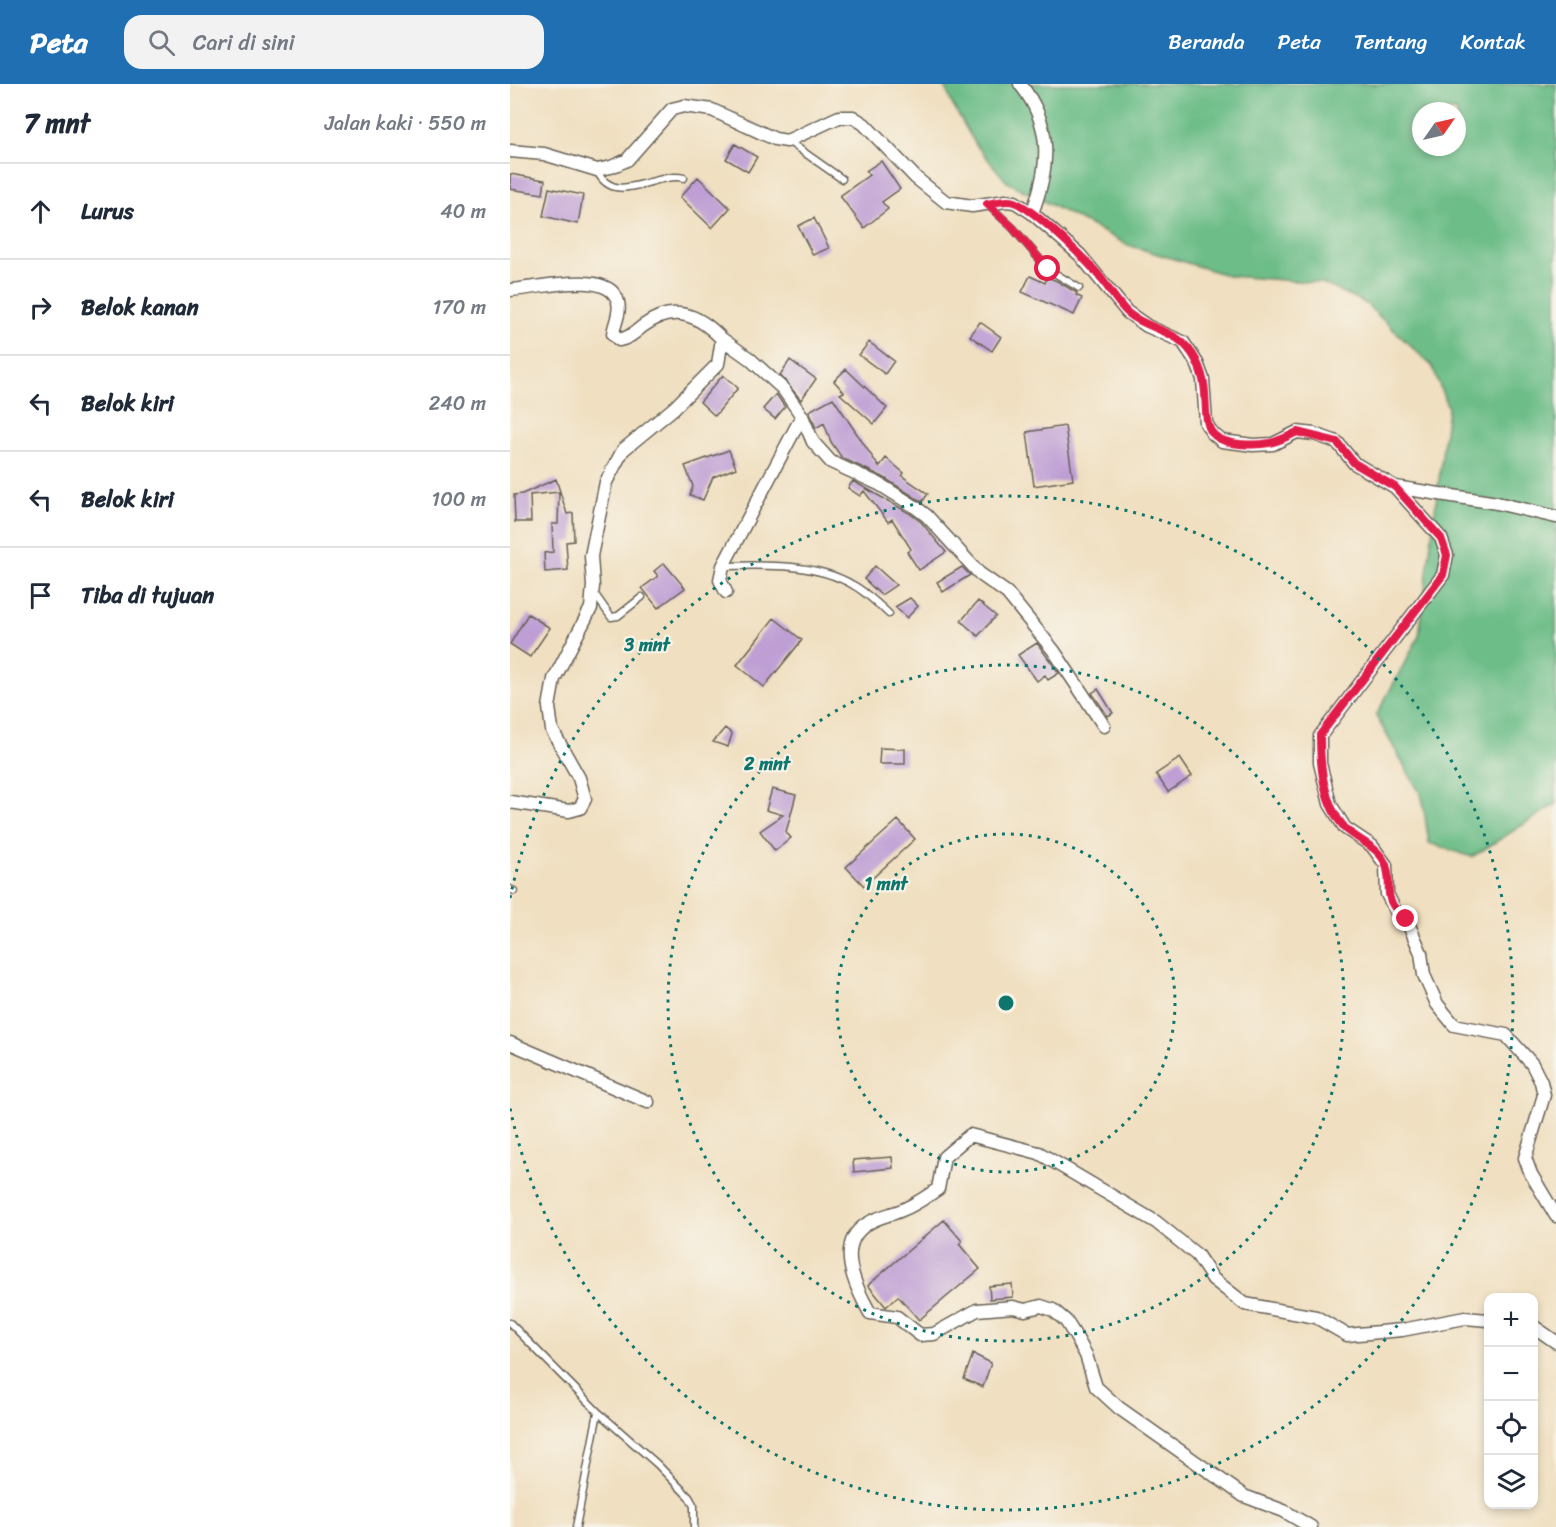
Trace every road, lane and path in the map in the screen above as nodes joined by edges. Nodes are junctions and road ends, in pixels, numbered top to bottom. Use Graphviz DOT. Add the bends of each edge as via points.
graph roads {
  1 [pos="1020,84"];
  2 [pos="787,141"];
  3 [pos="510,151"];
  4 [pos="597,170"];
  5 [pos="684,178"];
  6 [pos="842,179"];
  7 [pos="987,204"];
  8 [pos="1032,213"];
  9 [pos="1079,288"];
  10 [pos="510,290"];
  11 [pos="722,339"];
  12 [pos="802,416"];
  13 [pos="1395,487"];
  14 [pos="1556,517"];
  15 [pos="723,566"];
  16 [pos="726,592"];
  17 [pos="593,593"];
  18 [pos="642,597"];
  19 [pos="890,614"];
  20 [pos="1104,726"];
  21 [pos="510,802"];
  22 [pos="510,1043"];
  23 [pos="648,1102"];
  24 [pos="1556,1216"];
  25 [pos="1484,1320"];
  26 [pos="510,1323"];
  27 [pos="1538,1329"];
  28 [pos="1556,1342"];
  29 [pos="598,1412"];
  30 [pos="576,1527"];
  31 [pos="694,1527"];
  32 [pos="1311,1527"];
  1 -- 8 [label="street" via="1034,101 1042,120 1046,146 1041,188"];
  2 -- 4 [label="street" via="712,110 684,106 672,110 627,160"];
  2 -- 6 [label="lane"];
  2 -- 7 [label="street" via="839,117 853,117 946,202 961,206"];
  3 -- 4 [label="street" via="544,154"];
  4 -- 5 [label="lane" via="608,183 624,189 672,176"];
  7 -- 8 [label="street" via="1015,202"];
  7 -- 9 [label="lane" via="1048,269"];
  8 -- 13 [label="street" via="1080,255 1127,312 1183,342 1203,379 1206,423 1212,434 1222,441 1253,445 1273,444 1297,432 1314,434 1337,442 1354,463"];
  10 -- 11 [label="street" via="597,283 615,293 619,304 613,334 619,340 668,314 697,317"];
  11 -- 12 [label="street" via="769,374"];
  11 -- 17 [label="street" via="718,364 616,459 603,490 591,556"];
  12 -- 15 [label="street"];
  12 -- 20 [label="street" via="813,442 831,462 879,484 914,506 980,574 1007,593 1054,651"];
  13 -- 14 [label="street"];
  13 -- 24 [label="street" via="1441,538 1447,555 1443,575 1320,735 1320,763 1330,804 1346,828 1372,846 1386,865 1387,894 1395,910 1406,919 1421,953 1431,992 1444,1014 1454,1025 1506,1035 1532,1064 1544,1095 1525,1158"];
  15 -- 16 [label="street" via="720,580"];
  15 -- 19 [label="lane" via="811,570 852,584"];
  17 -- 18 [label="lane" via="611,617"];
  17 -- 21 [label="street" via="591,608 554,679 549,707 552,730 579,778 585,799 580,808 568,811"];
  22 -- 23 [label="street"];
  25 -- 32 [label="street" via="1465,1318 1347,1335 1316,1317 1245,1304 1213,1279 1197,1256 1156,1222 1039,1153 970,1135 944,1158 938,1189 904,1209 864,1225 857,1233 850,1252 850,1270 855,1288 870,1313 897,1317 920,1335 934,1334 977,1310 1041,1306 1053,1310 1066,1321 1086,1355 1096,1387 1119,1408 1244,1496 1284,1511"];
  26 -- 29 [label="lane"];
  27 -- 28 [label="street"];
  29 -- 30 [label="lane"];
  29 -- 31 [label="lane" via="689,1497 694,1506"];
}
